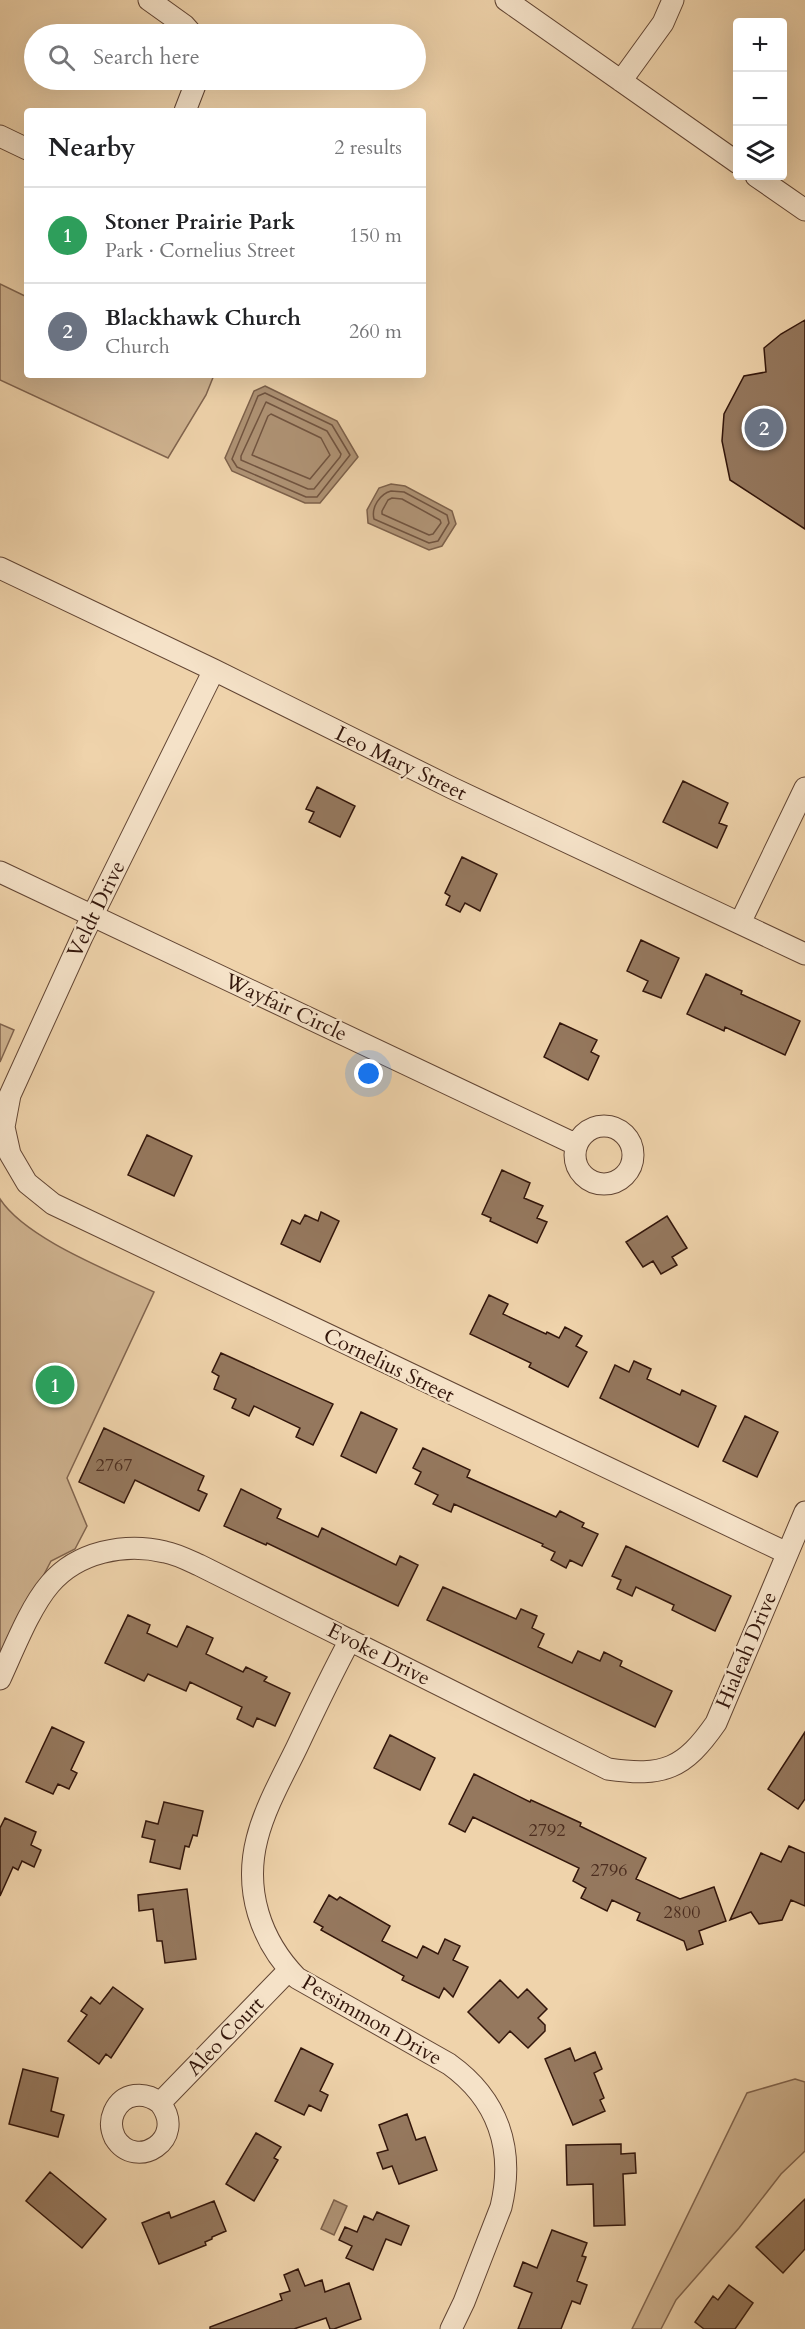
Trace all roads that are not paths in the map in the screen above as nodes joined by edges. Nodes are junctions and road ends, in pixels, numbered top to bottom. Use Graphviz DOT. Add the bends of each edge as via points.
graph roads {
  1 [pos="149,0"];
  2 [pos="506,0"];
  3 [pos="673,0"];
  4 [pos="183,24"];
  5 [pos="621,81"];
  6 [pos="193,90"];
  7 [pos="186,108"];
  8 [pos="0,136"];
  9 [pos="24,148"];
  10 [pos="733,159"];
  11 [pos="762,180"];
  12 [pos="805,210"];
  13 [pos="0,568"];
  14 [pos="214,670"];
  15 [pos="805,788"];
  16 [pos="0,872"];
  17 [pos="93,915"];
  18 [pos="740,923"];
  19 [pos="805,954"];
  20 [pos="577,1144"];
  21 [pos="10,1154"];
  22 [pos="805,1512"];
  23 [pos="786,1553"];
  24 [pos="350,1640"];
  25 [pos="0,1679"];
  26 [pos="664,1769"];
  27 [pos="289,1970"];
  28 [pos="160,2103"];
  29 [pos="450,2329"];
  1 -- 4 [label="street"];
  2 -- 5 [label="street"];
  3 -- 5 [label="street" via="663,23"];
  5 -- 10 [label="street"];
  6 -- 7 [label="street"];
  8 -- 9 [label="street"];
  11 -- 12 [label="street"];
  13 -- 14 [label="street, Leo Mary Street"];
  14 -- 17 [label="street, Veldt Drive"];
  14 -- 18 [label="street, Leo Mary Street" via="452,788"];
  15 -- 18 [label="street"];
  16 -- 17 [label="street, Wayfair Circle"];
  17 -- 20 [label="street, Wayfair Circle"];
  17 -- 21 [label="street, Veldt Drive" via="10,1095 4,1127"];
  18 -- 19 [label="street, Leo Mary Street"];
  21 -- 23 [label="street, Cornelius Street" via="27,1183 53,1204"];
  22 -- 23 [label="street, Hialeah Drive"];
  23 -- 26 [label="street, Hialeah Drive" via="716,1723 699,1747 684,1760"];
  24 -- 25 [label="street, Evoke Drive" via="200,1565 165,1552 118,1548 67,1567 49,1584"];
  24 -- 26 [label="street, Evoke Drive" via="608,1768 638,1773"];
  24 -- 27 [label="street, Persimmon Drive" via="270,1803 257,1839 253,1894 256,1912"];
  27 -- 28 [label="street, Aleo Court"];
  27 -- 29 [label="street, Persimmon Drive" via="317,1991 449,2064 465,2075 488,2103 504,2140 505,2190 464,2302"];
}
